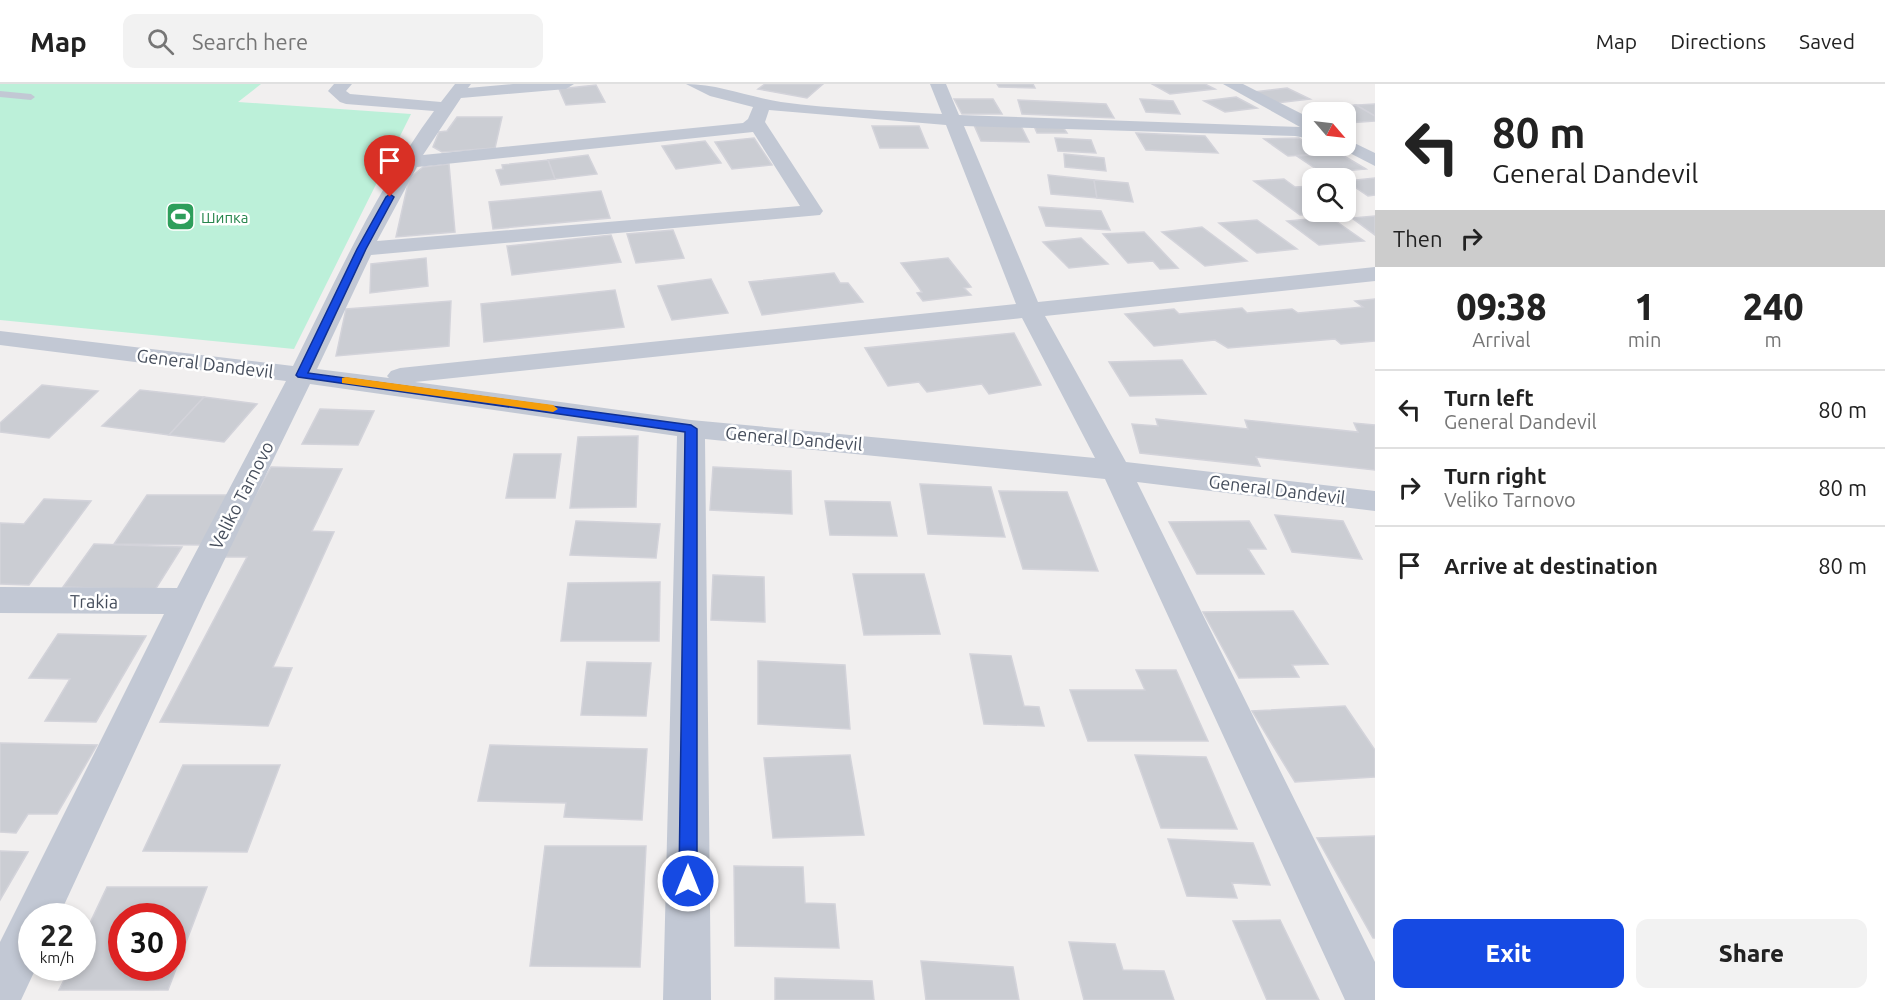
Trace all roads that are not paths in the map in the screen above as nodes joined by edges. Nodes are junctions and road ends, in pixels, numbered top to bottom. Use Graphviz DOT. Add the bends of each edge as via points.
graph roads {
  1 [pos="344,84"];
  2 [pos="566,84"];
  3 [pos="694,84"];
  4 [pos="938,84"];
  5 [pos="1231,84"];
  6 [pos="0,94"];
  7 [pos="454,95"];
  8 [pos="31,97"];
  9 [pos="759,114"];
  10 [pos="951,120"];
  11 [pos="1302,121"];
  12 [pos="1302,132"];
  13 [pos="1356,136"];
  14 [pos="1365,136"];
  15 [pos="1356,150"];
  16 [pos="1375,160"];
  17 [pos="409,162"];
  18 [pos="361,249"];
  19 [pos="1375,274"];
  20 [pos="1030,310"];
  21 [pos="0,338"];
  22 [pos="566,358"];
  23 [pos="302,375"];
  24 [pos="351,381"];
  25 [pos="543,407"];
  26 [pos="691,429"];
  27 [pos="1116,470"];
  28 [pos="1375,501"];
  29 [pos="0,600"];
  30 [pos="187,602"];
  31 [pos="42,903"];
  32 [pos="18,955"];
  33 [pos="0,992"];
  34 [pos="687,1000"];
  35 [pos="1369,1000"];
  1 -- 7 [label="street" via="336,92 345,99"];
  2 -- 7 [label="street"];
  3 -- 9 [label="street"];
  4 -- 10 [label="street"];
  5 -- 11 [label="street"];
  6 -- 8 [label="lane"];
  7 -- 17 [label="street, Veliko Tarnovo"];
  9 -- 10 [label="street"];
  9 -- 17 [label="street" via="747,128 719,132"];
  9 -- 18 [label="street" via="813,211"];
  10 -- 12 [label="street"];
  10 -- 20 [label="street"];
  13 -- 14 [label="street"];
  15 -- 16 [label="street"];
  17 -- 18 [label="street, Veliko Tarnovo"];
  18 -- 23 [label="street, Veliko Tarnovo"];
  19 -- 20 [label="street"];
  20 -- 22 [label="street"];
  20 -- 27 [label="street"];
  21 -- 23 [label="street, General Dandevil"];
  22 -- 24 [label="street"];
  22 -- 25 [label="street" via="532,374 527,388"];
  23 -- 24 [label="street, General Dandevil"];
  23 -- 30 [label="street, Veliko Tarnovo"];
  24 -- 25 [label="street, General Dandevil"];
  25 -- 26 [label="street, General Dandevil"];
  26 -- 27 [label="street, General Dandevil"];
  26 -- 34 [label="street"];
  27 -- 28 [label="street, General Dandevil"];
  27 -- 35 [label="street"];
  29 -- 30 [label="street, Trakia"];
  30 -- 31 [label="street, Veliko Tarnovo"];
  32 -- 33 [label="street"];
}
